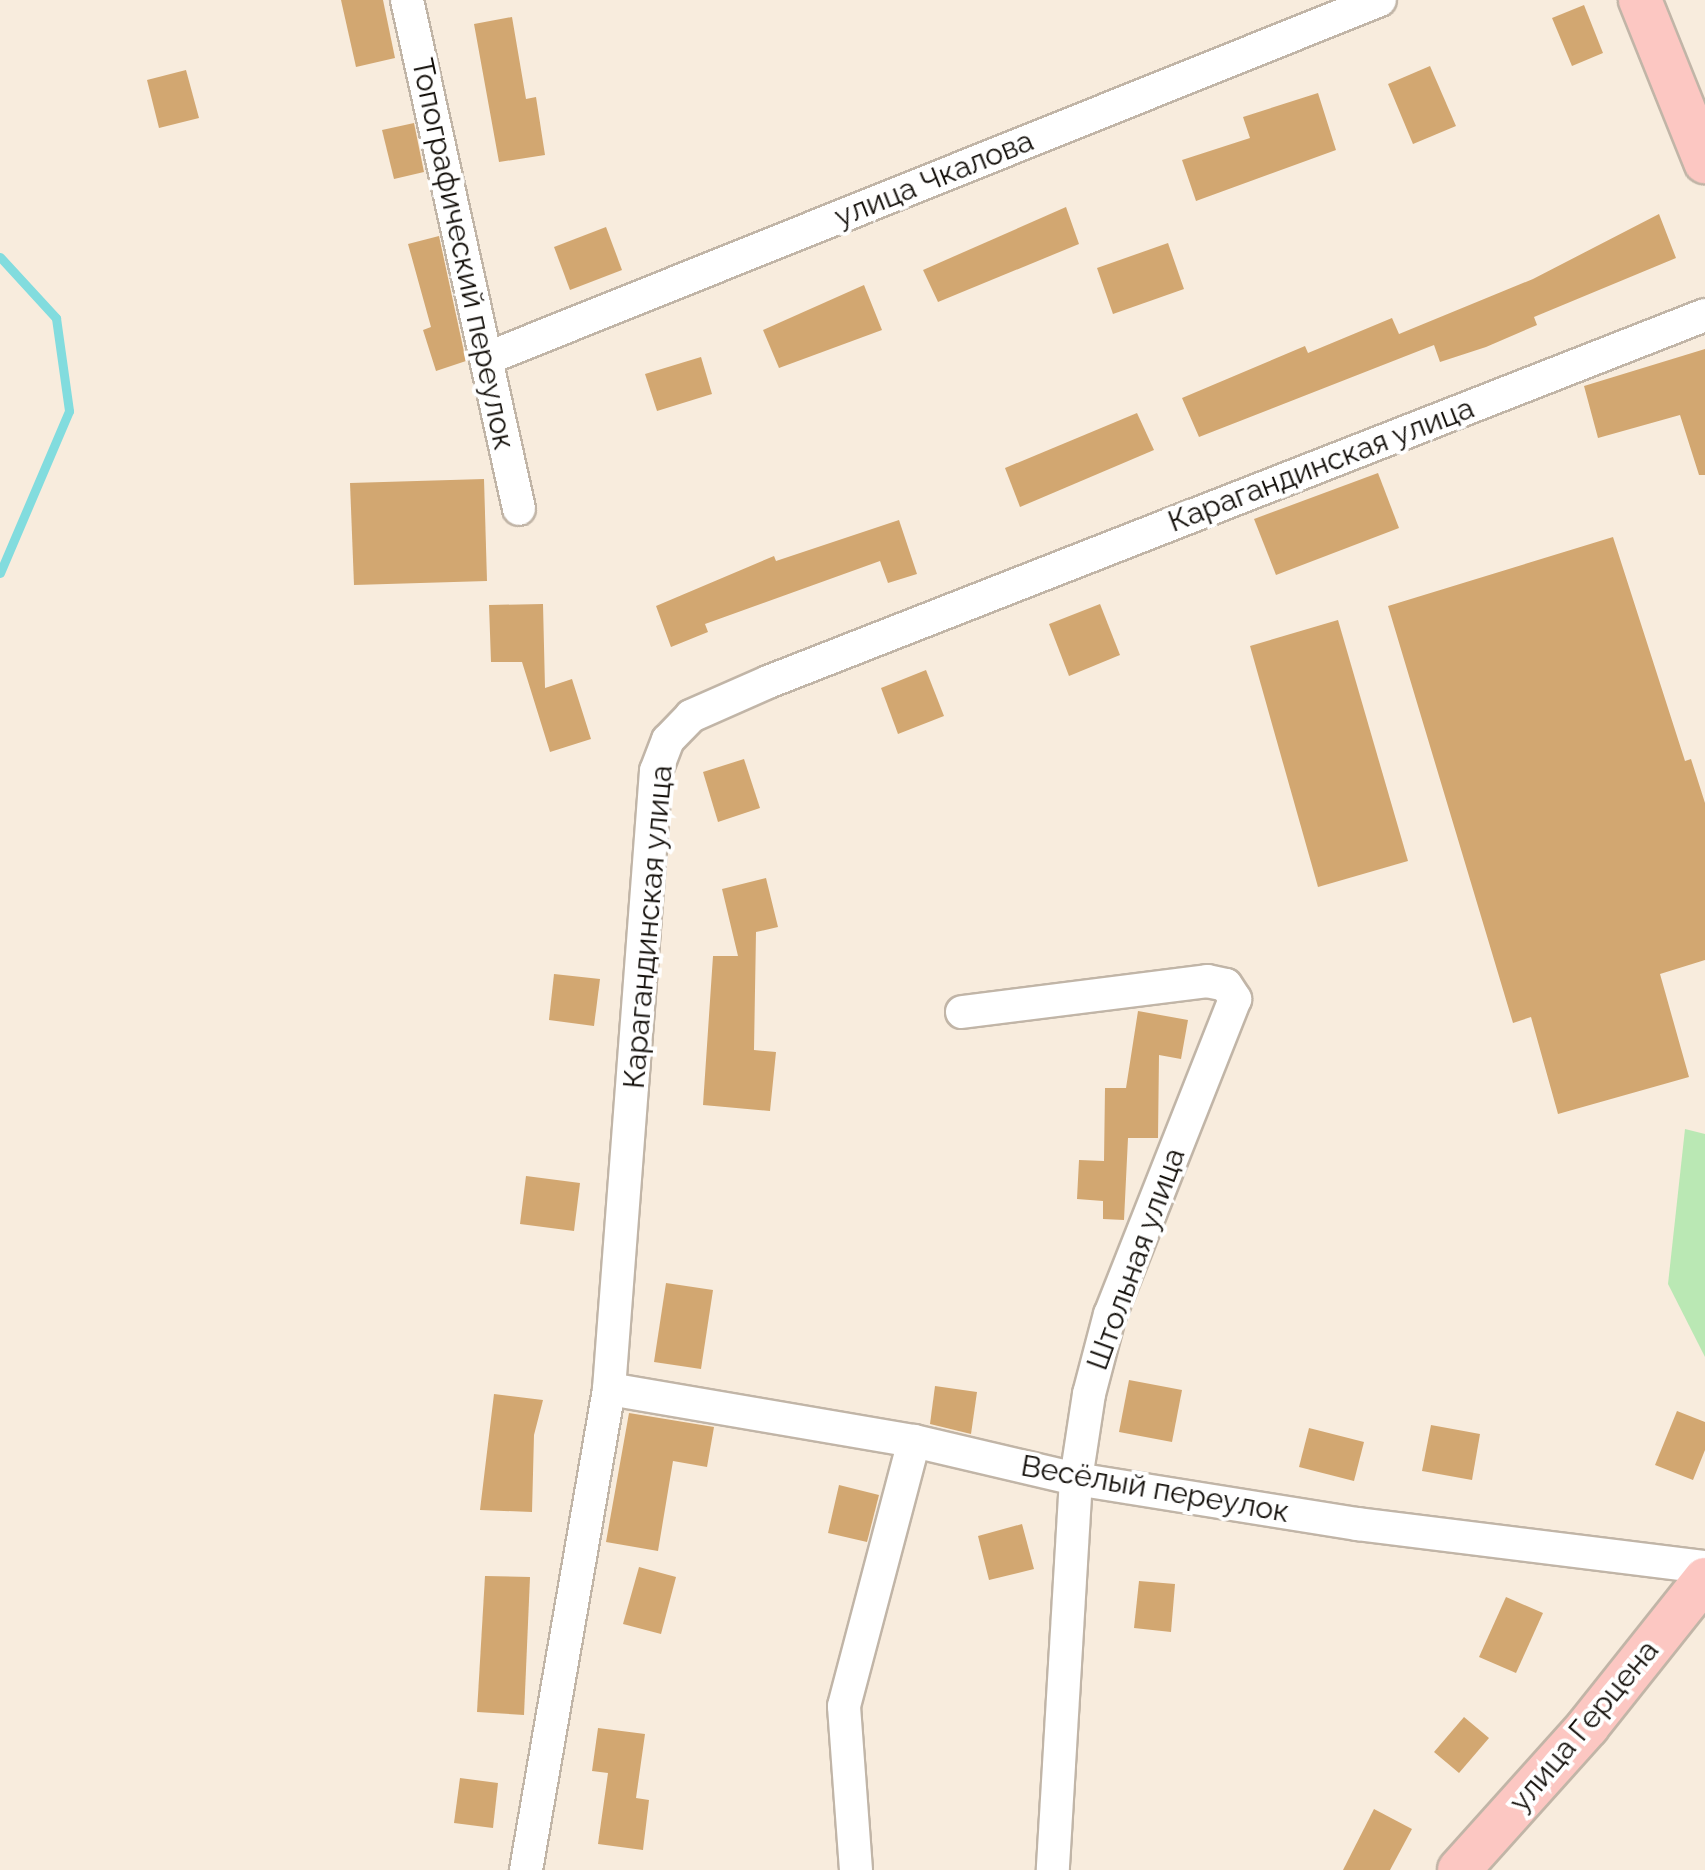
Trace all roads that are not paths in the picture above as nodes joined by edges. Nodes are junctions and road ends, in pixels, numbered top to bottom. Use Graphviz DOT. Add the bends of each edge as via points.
graph roads {
  1 [pos="407,0"];
  2 [pos="1380,0"];
  3 [pos="1640,0"];
  4 [pos="1670,0"];
  5 [pos="1705,88"];
  6 [pos="1705,162"];
  7 [pos="1705,315"];
  8 [pos="488,358"];
  9 [pos="519,508"];
  10 [pos="962,1012"];
  11 [pos="609,1389"];
  12 [pos="914,1441"];
  13 [pos="1076,1479"];
  14 [pos="1705,1567"];
  15 [pos="1705,1578"];
  16 [pos="526,1870"];
  17 [pos="856,1870"];
  18 [pos="1053,1870"];
  19 [pos="1458,1870"];
  1 -- 8 [label="street, Топографический переулок"];
  2 -- 8 [label="street, улица Чкалова"];
  3 -- 6 [label="main road"];
  4 -- 5 [label="main road"];
  7 -- 11 [label="street, Карагандинская улица" via="691,716 668,740 656,771"];
  8 -- 9 [label="street, Топографический переулок"];
  10 -- 13 [label="street, Штольная улица" via="1208,981 1226,986 1235,999 1110,1314"];
  11 -- 12 [label="street, Весёлый переулок"];
  11 -- 16 [label="street, Карагандинская улица"];
  12 -- 13 [label="street, Весёлый переулок"];
  12 -- 17 [label="street" via="844,1706"];
  13 -- 14 [label="street, Весёлый переулок" via="1358,1524"];
  13 -- 18 [label="street, Штольная улица"];
  15 -- 19 [label="main road, улица Герцена" via="1588,1726"];
}
